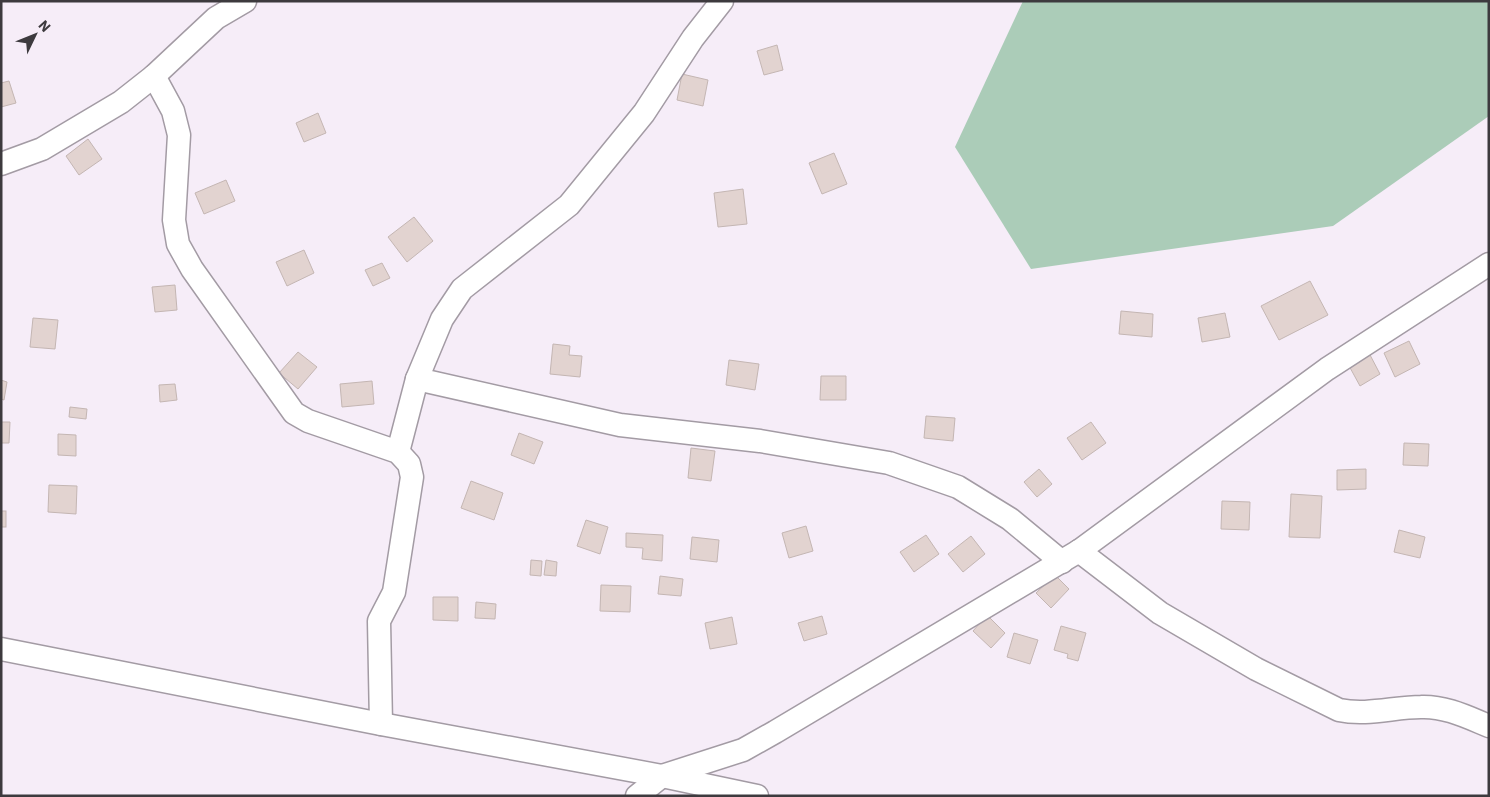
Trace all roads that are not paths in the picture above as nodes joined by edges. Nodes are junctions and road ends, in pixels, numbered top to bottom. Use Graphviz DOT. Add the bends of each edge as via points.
graph roads {
  1 [pos="245,1"];
  2 [pos="722,1"];
  3 [pos="154,76"];
  4 [pos="1,164"];
  5 [pos="1489,264"];
  6 [pos="417,379"];
  7 [pos="398,452"];
  8 [pos="1070,557"];
  9 [pos="1,649"];
  10 [pos="381,724"];
  11 [pos="1489,726"];
  12 [pos="662,776"];
  13 [pos="637,796"];
  14 [pos="757,796"];
  1 -- 3 [label="street" via="216,18"];
  2 -- 6 [label="street" via="693,38 644,113 569,205 462,289 442,319"];
  3 -- 4 [label="street" via="121,102 42,149"];
  3 -- 7 [label="street" via="173,111 179,135 174,220 178,244 192,269 294,413 308,421"];
  5 -- 8 [label="street" via="1328,369"];
  6 -- 7 [label="street"];
  6 -- 8 [label="street" via="620,425 760,441 889,463 958,487"];
  7 -- 10 [label="street" via="409,464 412,477 394,592 379,621"];
  8 -- 11 [label="street" via="1256,669 1339,710 1360,713 1424,707 1456,712"];
  8 -- 12 [label="street" via="743,750"];
  9 -- 10 [label="street"];
  10 -- 12 [label="street"];
  12 -- 13 [label="street"];
  12 -- 14 [label="street"];
}
